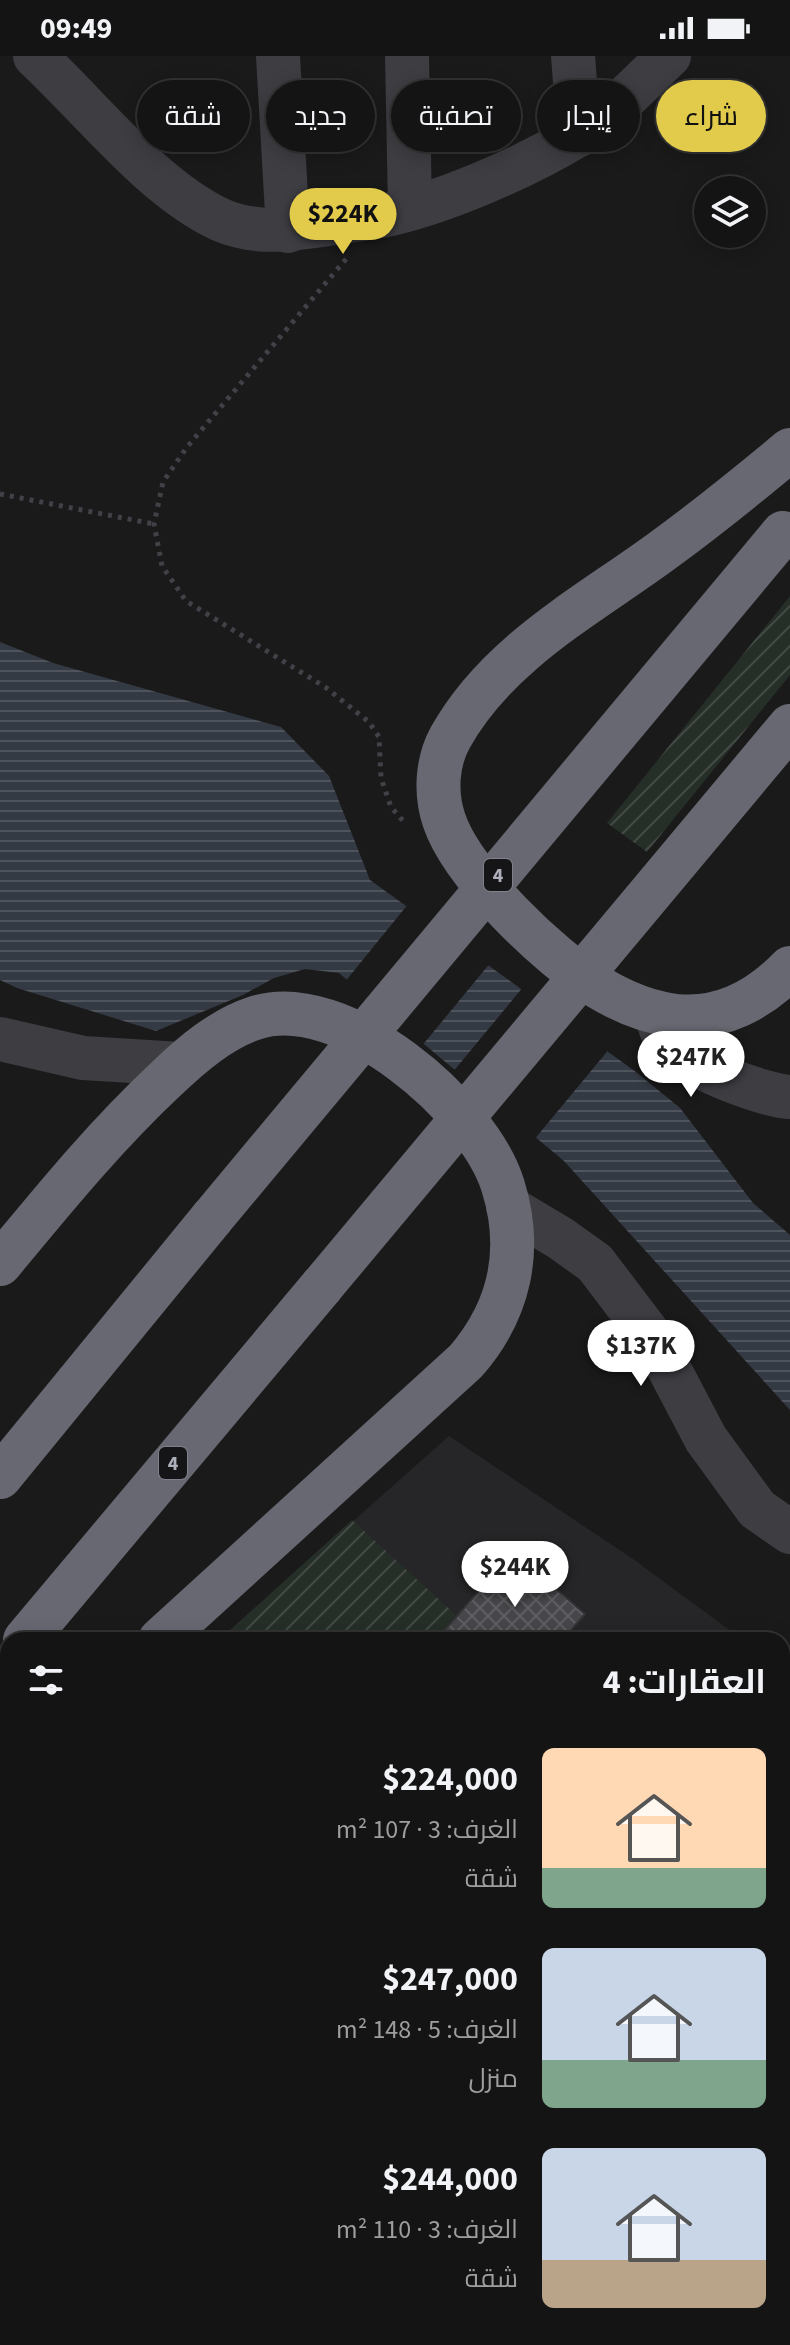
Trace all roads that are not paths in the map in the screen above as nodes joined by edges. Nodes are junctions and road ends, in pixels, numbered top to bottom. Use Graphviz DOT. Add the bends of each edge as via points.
graph roads {
  1 [pos="35,56"];
  2 [pos="278,56"];
  3 [pos="407,56"];
  4 [pos="573,56"];
  5 [pos="669,56"];
  6 [pos="575,80"];
  7 [pos="640,83"];
  8 [pos="544,152"];
  9 [pos="396,212"];
  10 [pos="288,231"];
  11 [pos="790,450"];
  12 [pos="787,529"];
  13 [pos="790,726"];
  14 [pos="790,968"];
  15 [pos="656,1012"];
  16 [pos="0,1039"];
  17 [pos="181,1064"];
  18 [pos="790,1097"];
  19 [pos="508,1207"];
  20 [pos="0,1264"];
  21 [pos="0,1477"];
  22 [pos="790,1532"];
  23 [pos="32,1632"];
  24 [pos="169,1632"];
  1 -- 10 [label="street" via="179,194 243,228"];
  2 -- 10 [label="street"];
  3 -- 9 [label="street"];
  4 -- 6 [label="street"];
  5 -- 7 [label="street"];
  8 -- 9 [label="street" via="487,180"];
  9 -- 10 [label="street"];
  11 -- 15 [label="highway" via="510,665 451,737 441,762 444,819 456,845 494,895 529,932 596,986"];
  12 -- 21 [label="highway, 4, bridge"];
  13 -- 23 [label="highway, 4, bridge"];
  14 -- 15 [label="highway" via="741,1006 701,1015"];
  15 -- 18 [label="street" via="663,1035 677,1054 752,1088"];
  16 -- 17 [label="street" via="83,1058"];
  17 -- 19 [label="highway" via="256,1017 289,1012 332,1021 388,1051 437,1092 495,1166"];
  17 -- 20 [label="highway" via="113,1129"];
  19 -- 22 [label="street" via="595,1263 655,1342 706,1439 757,1509"];
  19 -- 24 [label="highway" via="512,1267 500,1313 483,1341"];
}
